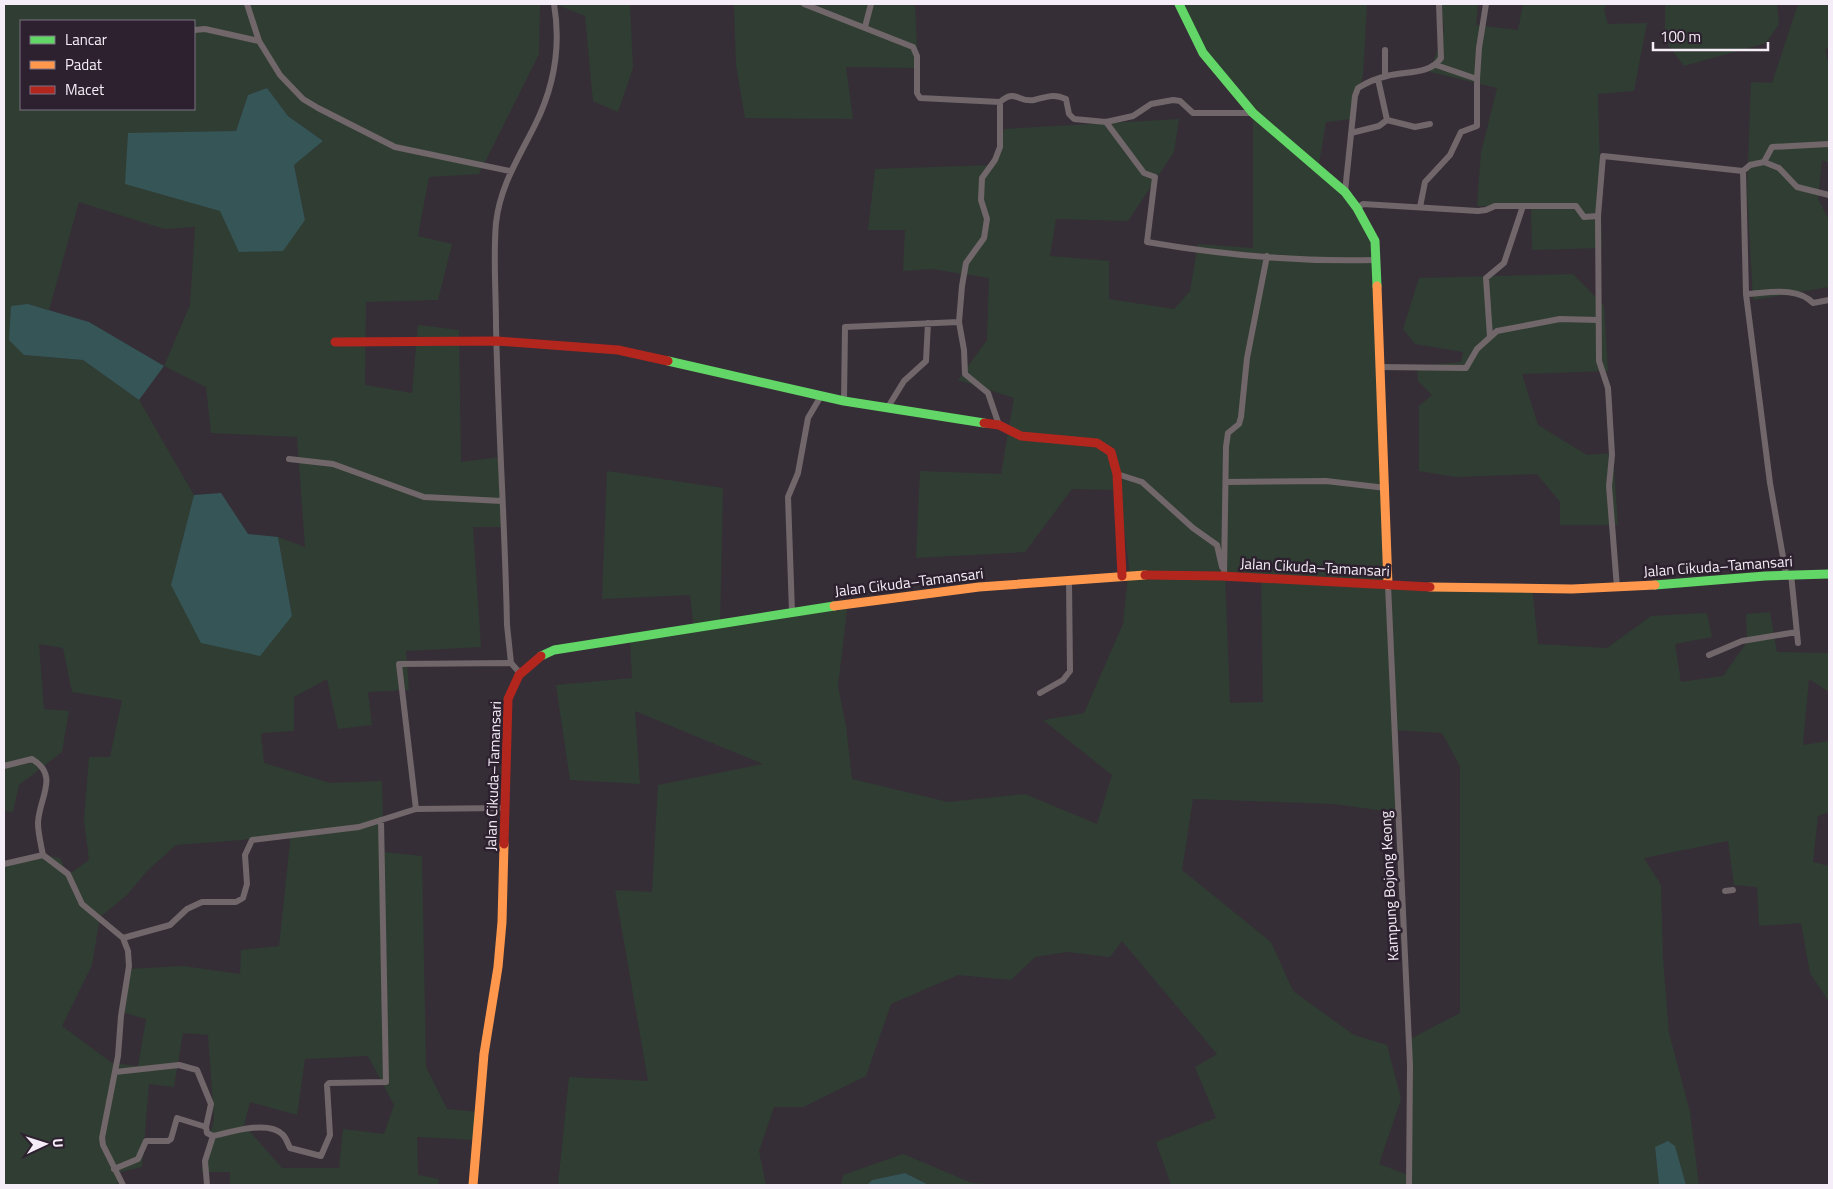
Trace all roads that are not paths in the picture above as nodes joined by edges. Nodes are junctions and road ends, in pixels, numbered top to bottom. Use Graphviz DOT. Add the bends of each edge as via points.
graph roads {
  1 [pos="247,4"];
  2 [pos="554,4"];
  3 [pos="804,4"];
  4 [pos="872,4"];
  5 [pos="1179,4"];
  6 [pos="1439,4"];
  7 [pos="1486,4"];
  8 [pos="865,27"];
  9 [pos="195,30"];
  10 [pos="259,41"];
  11 [pos="1385,50"];
  12 [pos="1436,65"];
  13 [pos="1385,76"];
  14 [pos="1378,79"];
  15 [pos="1478,79"];
  16 [pos="1000,102"];
  17 [pos="1253,113"];
  18 [pos="1387,120"];
  19 [pos="1106,122"];
  20 [pos="1430,124"];
  21 [pos="1351,133"];
  22 [pos="1829,144"];
  23 [pos="1764,162"];
  24 [pos="510,170"];
  25 [pos="1743,171"];
  26 [pos="1345,192"];
  27 [pos="1829,195"];
  28 [pos="1523,206"];
  29 [pos="1420,207"];
  30 [pos="1357,208"];
  31 [pos="1598,216"];
  32 [pos="1268,256"];
  33 [pos="1375,260"];
  34 [pos="1746,294"];
  35 [pos="1829,300"];
  36 [pos="1598,320"];
  37 [pos="959,322"];
  38 [pos="928,323"];
  39 [pos="1490,337"];
  40 [pos="497,341"];
  41 [pos="335,342"];
  42 [pos="1380,367"];
  43 [pos="821,396"];
  44 [pos="844,401"];
  45 [pos="888,407"];
  46 [pos="999,425"];
  47 [pos="289,459"];
  48 [pos="1117,474"];
  49 [pos="1226,482"];
  50 [pos="1386,488"];
  51 [pos="502,501"];
  52 [pos="1789,574"];
  53 [pos="1829,574"];
  54 [pos="1122,576"];
  55 [pos="1224,576"];
  56 [pos="1069,581"];
  57 [pos="1388,585"];
  58 [pos="1617,588"];
  59 [pos="792,612"];
  60 [pos="1797,632"];
  61 [pos="1798,643"];
  62 [pos="1709,654"];
  63 [pos="511,663"];
  64 [pos="520,672"];
  65 [pos="1040,693"];
  66 [pos="4,766"];
  67 [pos="504,808"];
  68 [pos="416,809"];
  69 [pos="381,820"];
  70 [pos="43,855"];
  71 [pos="4,864"];
  72 [pos="1733,890"];
  73 [pos="1725,891"];
  74 [pos="123,938"];
  75 [pos="115,1072"];
  76 [pos="206,1127"];
  77 [pos="214,1136"];
  78 [pos="114,1168"];
  79 [pos="123,1185"];
  80 [pos="207,1185"];
  81 [pos="473,1185"];
  82 [pos="1409,1185"];
  1 -- 10 [label="street"];
  2 -- 24 [label="street" via="558,44 553,72 537,122"];
  3 -- 8 [label="street"];
  4 -- 8 [label="street"];
  5 -- 17 [label="street" via="1203,53"];
  6 -- 12 [label="street" via="1441,58"];
  7 -- 15 [label="street"];
  8 -- 16 [label="street" via="916,50 917,93 920,98"];
  9 -- 10 [label="street" via="205,29"];
  10 -- 24 [label="street" via="280,75 303,99 370,136 395,147"];
  11 -- 13 [label="street"];
  12 -- 13 [label="street"];
  12 -- 15 [label="street"];
  13 -- 14 [label="street"];
  14 -- 18 [label="street"];
  14 -- 21 [label="street" via="1358,88"];
  15 -- 29 [label="street" via="1477,126 1461,132 1450,155 1425,182"];
  16 -- 19 [label="street" via="1006,96 1014,95 1029,100 1047,95 1059,96 1066,99 1068,114 1074,119"];
  16 -- 37 [label="street" via="1000,147 982,178 981,200 987,219 984,238 966,263"];
  17 -- 19 [label="street" via="1193,113 1180,101 1173,100 1150,104 1133,116"];
  17 -- 26 [label="street"];
  18 -- 20 [label="street" via="1415,127"];
  18 -- 21 [label="street" via="1379,126"];
  19 -- 32 [label="street" via="1144,173 1155,177 1147,242 1199,251"];
  21 -- 26 [label="street"];
  22 -- 23 [label="street" via="1772,147"];
  23 -- 25 [label="street" via="1750,165"];
  23 -- 27 [label="street" via="1778,168 1797,187"];
  24 -- 40 [label="street" via="496,221"];
  25 -- 31 [label="street" via="1603,156"];
  25 -- 34 [label="street"];
  26 -- 30 [label="street"];
  28 -- 29 [label="street" via="1495,206 1486,210"];
  28 -- 31 [label="street" via="1576,206 1584,217"];
  28 -- 39 [label="street" via="1504,262 1486,278"];
  29 -- 30 [label="street" via="1363,204"];
  30 -- 33 [label="street" via="1375,241"];
  31 -- 36 [label="street"];
  32 -- 33 [label="street" via="1333,261"];
  32 -- 49 [label="street" via="1248,358 1241,417 1239,424 1228,433"];
  33 -- 42 [label="street"];
  34 -- 35 [label="street" via="1794,292 1806,295 1814,303"];
  34 -- 52 [label="street" via="1770,482"];
  36 -- 39 [label="street" via="1560,319 1496,331"];
  36 -- 58 [label="street" via="1599,361 1608,388 1612,455 1609,486"];
  37 -- 38 [label="street"];
  37 -- 46 [label="street" via="965,374 988,393"];
  38 -- 44 [label="street" via="845,327"];
  38 -- 45 [label="street" via="926,361 904,381"];
  39 -- 42 [label="street" via="1477,349 1466,368"];
  40 -- 41 [label="street"];
  40 -- 43 [label="street" via="618,350"];
  40 -- 51 [label="street"];
  42 -- 50 [label="street"];
  43 -- 44 [label="street"];
  43 -- 59 [label="street" via="808,418 798,473 788,497"];
  44 -- 45 [label="street"];
  45 -- 46 [label="street"];
  46 -- 48 [label="street" via="1021,436 1097,443 1111,452"];
  47 -- 51 [label="street" via="333,464 424,497"];
  48 -- 54 [label="street"];
  48 -- 55 [label="street" via="1142,482 1217,545"];
  49 -- 50 [label="street" via="1326,481"];
  49 -- 55 [label="street"];
  50 -- 57 [label="street"];
  51 -- 63 [label="street"];
  52 -- 53 [label="street, Jalan Cikuda–Tamansari"];
  52 -- 58 [label="street, Jalan Cikuda–Tamansari"];
  52 -- 60 [label="street"];
  54 -- 55 [label="street, Jalan Cikuda–Tamansari"];
  54 -- 56 [label="street, Jalan Cikuda–Tamansari"];
  55 -- 57 [label="street, Jalan Cikuda–Tamansari"];
  56 -- 59 [label="street, Jalan Cikuda–Tamansari" via="972,587"];
  56 -- 65 [label="street" via="1070,671 1063,680"];
  57 -- 58 [label="street, Jalan Cikuda–Tamansari"];
  57 -- 82 [label="street, Kampung Bojong Keong" via="1410,1065"];
  59 -- 64 [label="street, Jalan Cikuda–Tamansari" via="554,650 530,661"];
  60 -- 61 [label="street"];
  60 -- 62 [label="street" via="1742,641"];
  63 -- 64 [label="street"];
  63 -- 68 [label="street" via="399,664"];
  64 -- 67 [label="street, Jalan Cikuda–Tamansari" via="511,686 507,708"];
  66 -- 70 [label="street" via="32,759 42,766 48,780 38,823"];
  67 -- 68 [label="street"];
  67 -- 81 [label="street, Jalan Cikuda–Tamansari" via="502,922 484,1054"];
  68 -- 69 [label="street"];
  69 -- 74 [label="street" via="359,827 252,840 245,854 243,898 236,902 202,902 187,909 170,925"];
  69 -- 77 [label="street" via="386,1082 329,1082 330,1135 321,1156 290,1148 282,1134 272,1130 254,1127"];
  70 -- 71 [label="street"];
  70 -- 74 [label="street" via="68,874 82,904"];
  72 -- 73 [label="street"];
  74 -- 75 [label="street" via="129,966"];
  75 -- 76 [label="street" via="179,1065 197,1070 211,1104"];
  75 -- 78 [label="street" via="102,1138"];
  76 -- 77 [label="street" via="207,1133"];
  76 -- 78 [label="street" via="177,1118 171,1139 146,1141 138,1159"];
  77 -- 80 [label="street" via="205,1161"];
  78 -- 79 [label="street"];
}
